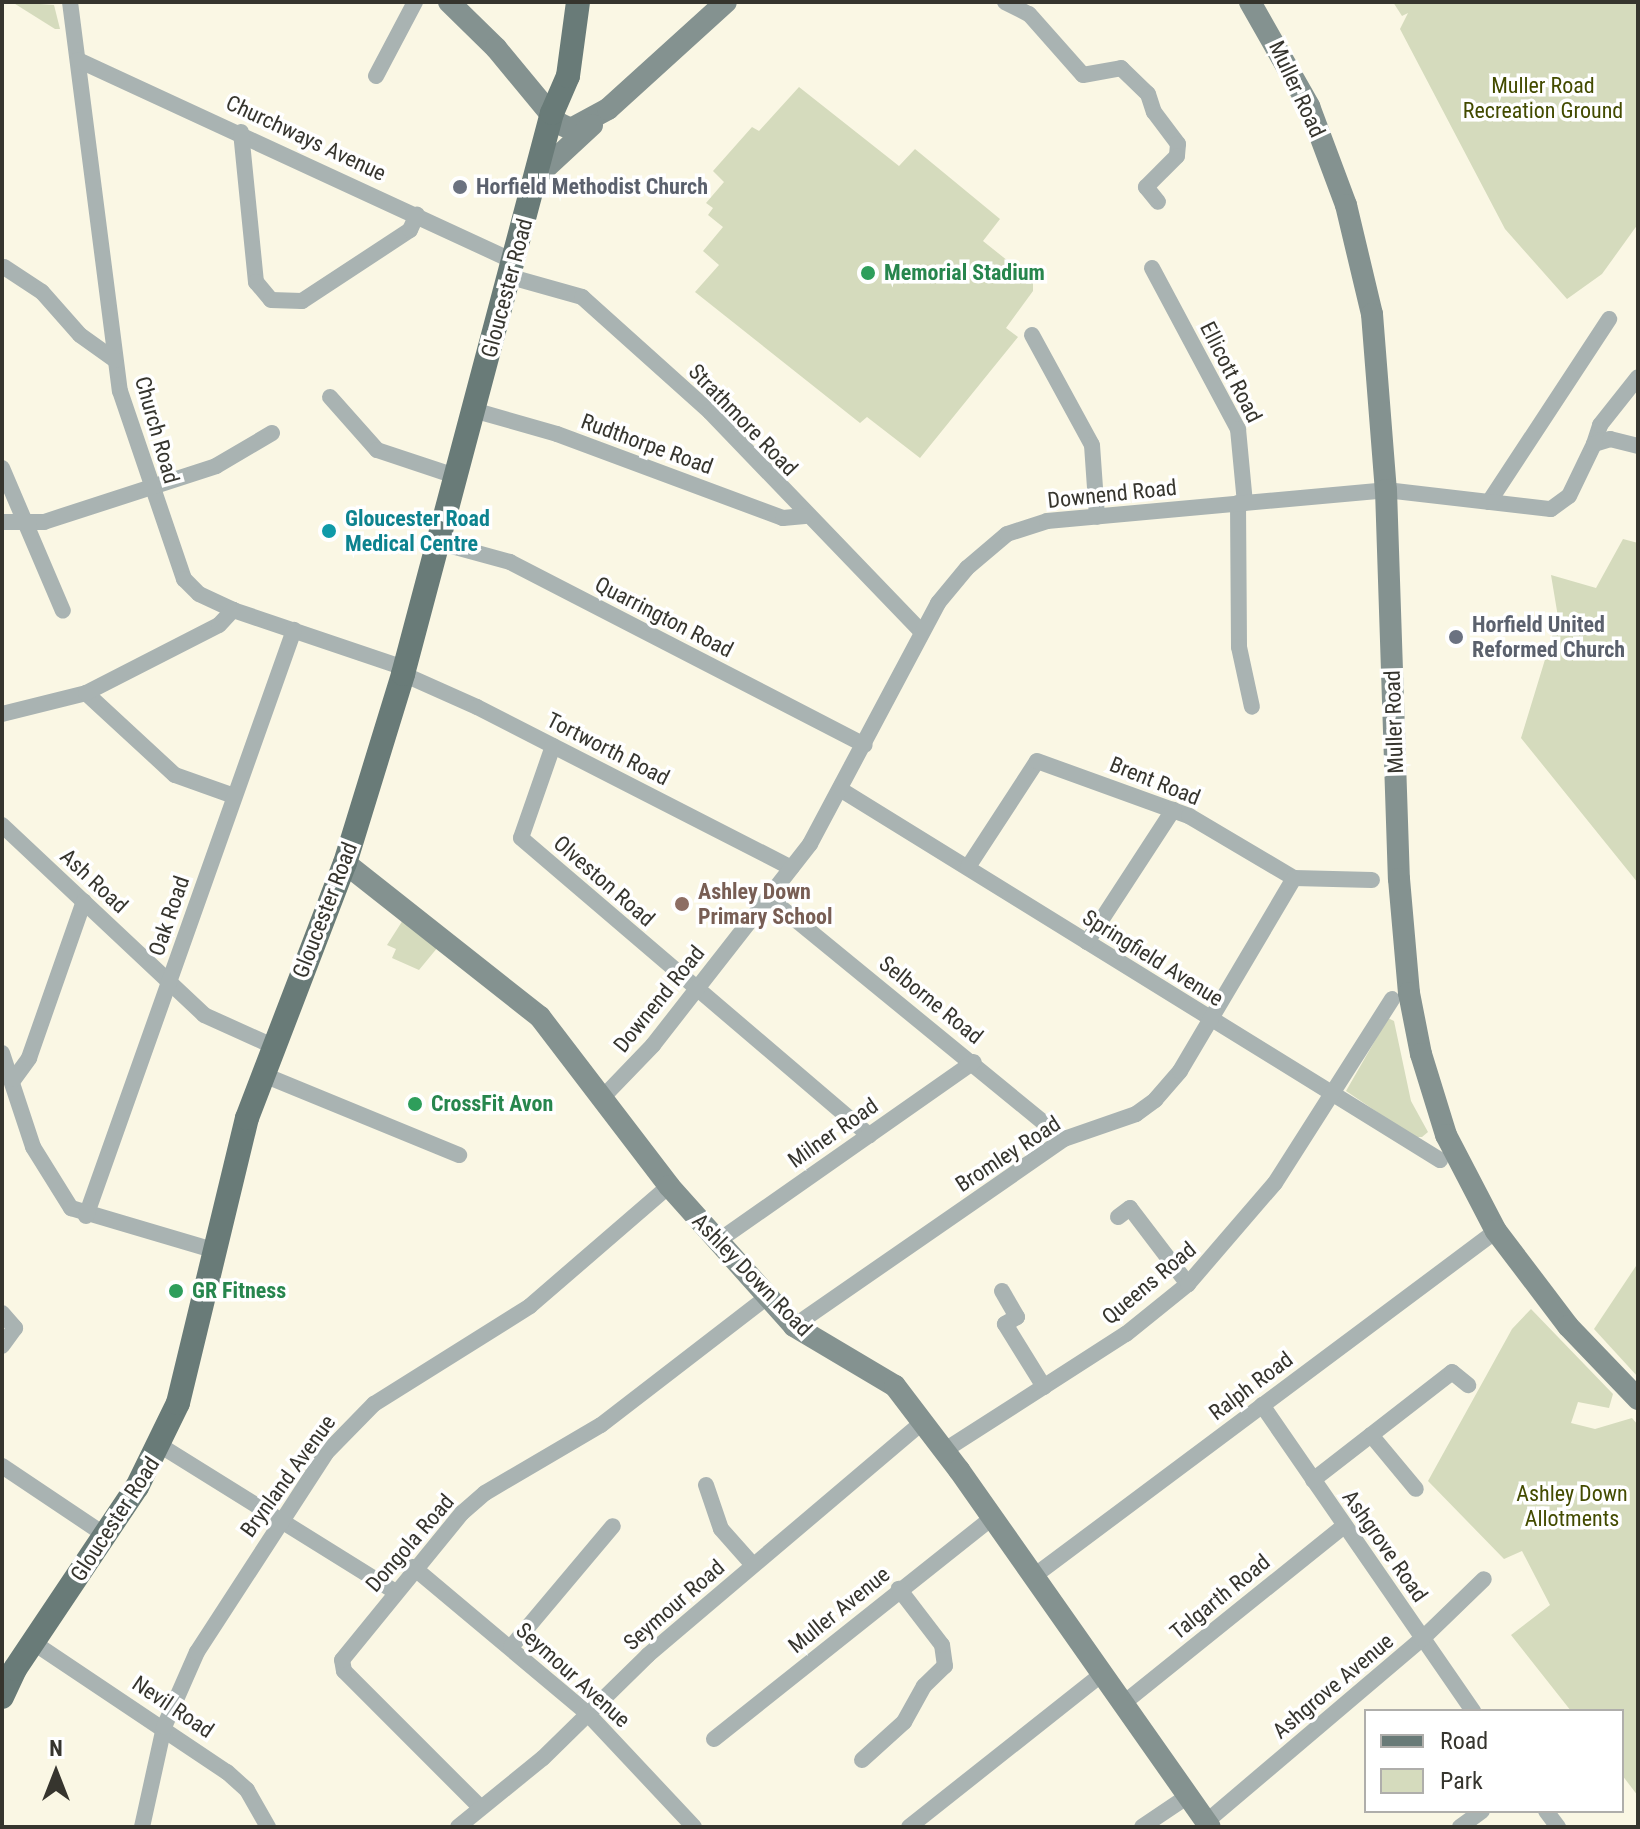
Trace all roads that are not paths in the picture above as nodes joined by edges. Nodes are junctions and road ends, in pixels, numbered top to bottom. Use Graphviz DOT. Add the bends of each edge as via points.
graph roads {
  1 [pos="70,2"];
  2 [pos="415,2"];
  3 [pos="449,2"];
  4 [pos="578,2"];
  5 [pos="726,2"];
  6 [pos="1005,2"];
  7 [pos="1250,2"];
  8 [pos="78,60"];
  9 [pos="376,76"];
  10 [pos="552,113"];
  11 [pos="600,115"];
  12 [pos="241,132"];
  13 [pos="537,176"];
  14 [pos="1158,202"];
  15 [pos="417,214"];
  16 [pos="4,267"];
  17 [pos="1152,268"];
  18 [pos="513,269"];
  19 [pos="1609,319"];
  20 [pos="1032,335"];
  21 [pos="115,360"];
  22 [pos="1638,377"];
  23 [pos="330,397"];
  24 [pos="473,410"];
  25 [pos="272,433"];
  26 [pos="1594,444"];
  27 [pos="1638,446"];
  28 [pos="2,468"];
  29 [pos="455,476"];
  30 [pos="149,488"];
  31 [pos="1386,490"];
  32 [pos="1489,502"];
  33 [pos="1241,503"];
  34 [pos="805,516"];
  35 [pos="1097,517"];
  36 [pos="2,522"];
  37 [pos="29,524"];
  38 [pos="437,542"];
  39 [pos="233,610"];
  40 [pos="63,611"];
  41 [pos="294,630"];
  42 [pos="921,631"];
  43 [pos="403,671"];
  44 [pos="86,693"];
  45 [pos="1252,707"];
  46 [pos="2,714"];
  47 [pos="865,745"];
  48 [pos="553,746"];
  49 [pos="843,791"];
  50 [pos="234,796"];
  51 [pos="1173,810"];
  52 [pos="2,825"];
  53 [pos="345,863"];
  54 [pos="968,867"];
  55 [pos="791,868"];
  56 [pos="1294,878"];
  57 [pos="1386,880"];
  58 [pos="768,897"];
  59 [pos="84,901"];
  60 [pos="1087,942"];
  61 [pos="169,983"];
  62 [pos="696,990"];
  63 [pos="1392,999"];
  64 [pos="1209,1020"];
  65 [pos="275,1047"];
  66 [pos="2,1053"];
  67 [pos="974,1062"];
  68 [pos="264,1075"];
  69 [pos="14,1079"];
  70 [pos="604,1096"];
  71 [pos="1329,1096"];
  72 [pos="869,1135"];
  73 [pos="1064,1139"];
  74 [pos="459,1155"];
  75 [pos="1440,1160"];
  76 [pos="669,1186"];
  77 [pos="86,1216"];
  78 [pos="1118,1217"];
  79 [pos="1496,1231"];
  80 [pos="718,1241"];
  81 [pos="213,1250"];
  82 [pos="1188,1284"];
  83 [pos="1002,1291"];
  84 [pos="767,1297"];
  85 [pos="2,1313"];
  86 [pos="794,1326"];
  87 [pos="2,1346"];
  88 [pos="1468,1385"];
  89 [pos="1044,1387"];
  90 [pos="1638,1399"];
  91 [pos="1262,1405"];
  92 [pos="924,1421"];
  93 [pos="1371,1435"];
  94 [pos="161,1446"];
  95 [pos="945,1450"];
  96 [pos="2,1466"];
  97 [pos="1313,1480"];
  98 [pos="706,1485"];
  99 [pos="1416,1489"];
  100 [pos="993,1517"];
  101 [pos="281,1521"];
  102 [pos="613,1526"];
  103 [pos="1344,1526"];
  104 [pos="105,1535"];
  105 [pos="753,1565"];
  106 [pos="413,1567"];
  107 [pos="1034,1576"];
  108 [pos="1484,1579"];
  109 [pos="899,1589"];
  110 [pos="394,1591"];
  111 [pos="1422,1639"];
  112 [pos="34,1643"];
  113 [pos="511,1647"];
  114 [pos="9,1663"];
  115 [pos="1103,1673"];
  116 [pos="2,1697"];
  117 [pos="1125,1702"];
  118 [pos="1472,1709"];
  119 [pos="587,1713"];
  120 [pos="164,1727"];
  121 [pos="714,1739"];
  122 [pos="862,1760"];
  123 [pos="1188,1796"];
  124 [pos="479,1806"];
  125 [pos="1479,1813"];
  126 [pos="685,1824"];
  127 [pos="1208,1824"];
  128 [pos="142,1827"];
  129 [pos="268,1827"];
  130 [pos="458,1827"];
  131 [pos="909,1827"];
  132 [pos="1142,1827"];
  133 [pos="1460,1827"];
  1 -- 8 [label="street, Church Road"];
  2 -- 9 [label="street"];
  3 -- 10 [label="main road"];
  4 -- 10 [label="main road, Gloucester Road"];
  5 -- 11 [label="main road"];
  6 -- 14 [label="street" via="1029,14 1083,75 1121,68 1148,94 1154,112 1178,144 1177,156 1146,187"];
  7 -- 31 [label="main road, Muller Road" via="1309,106 1346,205 1372,314"];
  8 -- 12 [label="street, Churchways Avenue"];
  8 -- 21 [label="street, Church Road"];
  10 -- 11 [label="main road"];
  10 -- 13 [label="main road, Gloucester Road"];
  11 -- 13 [label="main road"];
  12 -- 15 [label="street, Churchways Avenue"];
  12 -- 15 [label="street" via="256,282 271,300 302,301 410,230"];
  13 -- 18 [label="main road, Gloucester Road"];
  15 -- 18 [label="street, Churchways Avenue"];
  16 -- 21 [label="street" via="42,292 80,335"];
  17 -- 33 [label="street, Ellicott Road" via="1239,432"];
  18 -- 24 [label="main road, Gloucester Road"];
  18 -- 34 [label="street, Strathmore Road" via="582,297 710,412"];
  19 -- 32 [label="street"];
  20 -- 35 [label="street" via="1092,445"];
  21 -- 30 [label="street, Church Road" via="124,413"];
  22 -- 26 [label="street" via="1600,425"];
  23 -- 29 [label="street" via="377,450"];
  24 -- 29 [label="main road, Gloucester Road"];
  24 -- 34 [label="street, Rudthorpe Road" via="557,434 783,518"];
  25 -- 30 [label="street" via="216,466"];
  26 -- 27 [label="street" via="1610,439"];
  26 -- 32 [label="street, Downend Road" via="1561,505 1534,510"];
  28 -- 37 [label="street"];
  29 -- 38 [label="main road, Gloucester Road"];
  30 -- 37 [label="street"];
  30 -- 39 [label="street, Church Road" via="184,579 199,594"];
  31 -- 32 [label="street, Downend Road"];
  31 -- 33 [label="street, Downend Road"];
  31 -- 57 [label="main road, Muller Road"];
  33 -- 35 [label="street, Downend Road"];
  33 -- 45 [label="street, Ellicott Road" via="1239,647"];
  34 -- 42 [label="street, Strathmore Road"];
  35 -- 42 [label="street, Downend Road" via="1047,521 1007,534 967,568"];
  36 -- 37 [label="street"];
  37 -- 40 [label="street"];
  38 -- 43 [label="main road, Gloucester Road"];
  38 -- 47 [label="street, Quarrington Road" via="510,562"];
  39 -- 41 [label="street, Church Road"];
  39 -- 44 [label="street" via="219,625"];
  41 -- 43 [label="street, Church Road"];
  41 -- 50 [label="street, Oak Road"];
  42 -- 47 [label="street, Downend Road"];
  43 -- 48 [label="street, Tortworth Road"];
  43 -- 53 [label="main road, Gloucester Road"];
  44 -- 46 [label="street"];
  44 -- 50 [label="street" via="175,775"];
  47 -- 49 [label="street, Downend Road"];
  48 -- 55 [label="street, Tortworth Road"];
  48 -- 62 [label="street, Olveston Road" via="521,838"];
  49 -- 54 [label="street, Springfield Avenue"];
  49 -- 55 [label="street, Downend Road"];
  50 -- 61 [label="street, Oak Road"];
  51 -- 54 [label="street, Brent Road" via="1037,761"];
  51 -- 56 [label="street, Brent Road"];
  51 -- 60 [label="street"];
  52 -- 59 [label="street, Ash Road"];
  53 -- 65 [label="main road, Gloucester Road"];
  53 -- 70 [label="main road, Ashley Down Road" via="540,1017"];
  54 -- 60 [label="street, Springfield Avenue"];
  55 -- 58 [label="street, Downend Road"];
  56 -- 57 [label="street, Brent Road"];
  56 -- 64 [label="street, Bromley Road"];
  57 -- 79 [label="main road, Muller Road" via="1421,1054 1446,1135"];
  58 -- 62 [label="street, Downend Road"];
  58 -- 67 [label="street, Selborne Road"];
  59 -- 61 [label="street, Ash Road"];
  59 -- 69 [label="street" via="29,1058"];
  60 -- 64 [label="street, Springfield Avenue"];
  61 -- 65 [label="street, Ash Road" via="214,1022"];
  61 -- 77 [label="street, Oak Road"];
  62 -- 70 [label="street, Downend Road"];
  62 -- 72 [label="street"];
  63 -- 71 [label="street, Queens Road"];
  64 -- 71 [label="street, Springfield Avenue"];
  64 -- 73 [label="street, Bromley Road" via="1180,1071 1155,1100 1136,1114"];
  65 -- 68 [label="main road, Gloucester Road"];
  66 -- 69 [label="street"];
  67 -- 72 [label="street, Milner Road"];
  67 -- 73 [label="street, Selborne Road"];
  68 -- 74 [label="street"];
  68 -- 81 [label="main road, Gloucester Road" via="247,1118"];
  69 -- 77 [label="street" via="33,1147 71,1208"];
  70 -- 76 [label="main road, Ashley Down Road"];
  71 -- 75 [label="street, Springfield Avenue"];
  71 -- 82 [label="street, Queens Road" via="1275,1183"];
  72 -- 80 [label="street, Milner Road"];
  73 -- 86 [label="street, Bromley Road"];
  76 -- 80 [label="main road, Ashley Down Road"];
  76 -- 101 [label="street, Brynland Avenue" via="530,1306 374,1404 326,1453"];
  77 -- 81 [label="street"];
  78 -- 82 [label="street" via="1130,1208"];
  79 -- 90 [label="main road, Muller Road" via="1568,1326"];
  79 -- 91 [label="street, Ralph Road"];
  80 -- 84 [label="main road, Ashley Down Road"];
  81 -- 94 [label="main road, Gloucester Road" via="187,1371"];
  82 -- 89 [label="street, Queens Road" via="1126,1334"];
  83 -- 89 [label="street" via="1017,1317 1005,1324"];
  84 -- 86 [label="main road, Ashley Down Road"];
  84 -- 106 [label="street, Dongola Road" via="601,1425 485,1493"];
  85 -- 87 [label="street" via="15,1328"];
  86 -- 92 [label="main road, Ashley Down Road" via="876,1372"];
  88 -- 93 [label="street" via="1452,1372"];
  89 -- 95 [label="street, Queens Road"];
  91 -- 97 [label="street, Ashgrove Road"];
  91 -- 107 [label="street, Ralph Road"];
  92 -- 95 [label="main road, Ashley Down Road"];
  92 -- 105 [label="street, Seymour Road"];
  93 -- 97 [label="street"];
  93 -- 99 [label="street"];
  94 -- 101 [label="street"];
  94 -- 104 [label="main road, Gloucester Road"];
  95 -- 100 [label="main road, Ashley Down Road"];
  96 -- 104 [label="street"];
  97 -- 103 [label="street, Ashgrove Road"];
  98 -- 105 [label="street" via="721,1529"];
  100 -- 107 [label="main road, Ashley Down Road"];
  100 -- 109 [label="street, Muller Avenue"];
  101 -- 110 [label="street"];
  101 -- 120 [label="street, Brynland Avenue" via="213,1622"];
  102 -- 113 [label="street"];
  103 -- 111 [label="street, Ashgrove Road"];
  103 -- 117 [label="street, Talgarth Road"];
  104 -- 112 [label="main road, Gloucester Road"];
  105 -- 119 [label="street, Seymour Road"];
  106 -- 110 [label="street, Dongola Road"];
  106 -- 113 [label="street, Seymour Avenue"];
  107 -- 115 [label="main road, Ashley Down Road"];
  108 -- 111 [label="street, Ashgrove Avenue"];
  109 -- 121 [label="street, Muller Avenue"];
  109 -- 122 [label="street" via="942,1645 945,1666 924,1686 904,1722"];
  110 -- 124 [label="street, Dongola Road" via="341,1665"];
  111 -- 118 [label="street, Ashgrove Road"];
  111 -- 127 [label="street, Ashgrove Avenue"];
  112 -- 114 [label="main road, Gloucester Road"];
  112 -- 120 [label="street, Nevil Road"];
  113 -- 119 [label="street, Seymour Avenue"];
  114 -- 116 [label="main road, Gloucester Road"];
  115 -- 117 [label="main road, Ashley Down Road"];
  115 -- 131 [label="street"];
  117 -- 123 [label="main road, Ashley Down Road"];
  119 -- 124 [label="street, Seymour Road" via="543,1758"];
  119 -- 126 [label="street, Seymour Avenue"];
  120 -- 128 [label="street, Brynland Avenue"];
  120 -- 129 [label="street, Nevil Road" via="247,1790"];
  123 -- 127 [label="main road, Ashley Down Road"];
  123 -- 132 [label="street"];
  124 -- 130 [label="street, Seymour Road"];
  125 -- 133 [label="street"];
}
